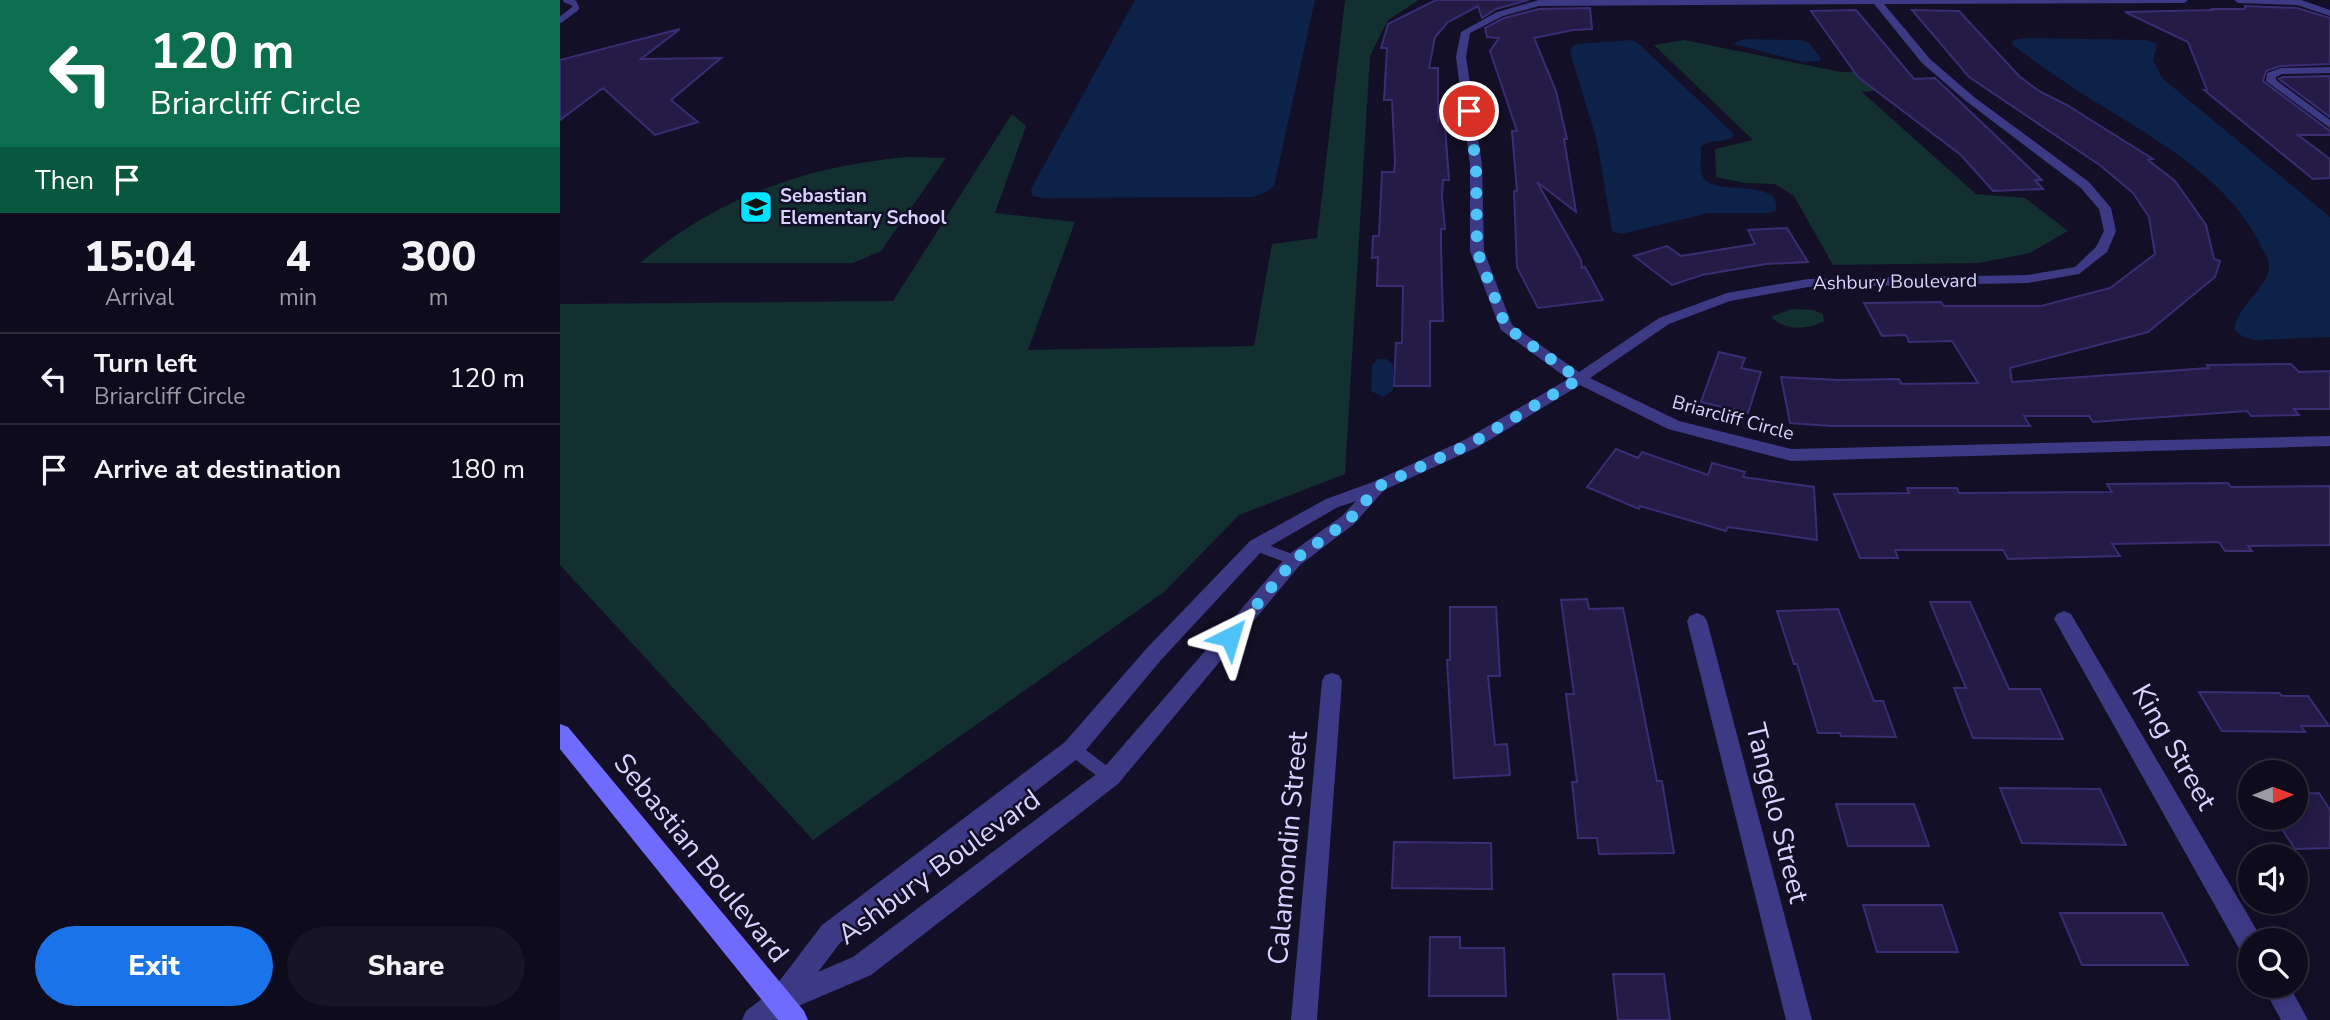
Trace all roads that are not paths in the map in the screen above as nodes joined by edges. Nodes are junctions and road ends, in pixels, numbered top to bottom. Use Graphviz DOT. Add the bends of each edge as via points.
graph roads {
  1 [pos="566,0"];
  2 [pos="2184,0"];
  3 [pos="2238,0"];
  4 [pos="1878,3"];
  5 [pos="2330,13"];
  6 [pos="560,20"];
  7 [pos="2330,70"];
  8 [pos="2330,125"];
  9 [pos="1579,379"];
  10 [pos="2330,441"];
  11 [pos="1379,486"];
  12 [pos="1256,546"];
  13 [pos="1294,560"];
  14 [pos="2064,619"];
  15 [pos="1697,621"];
  16 [pos="1332,681"];
  17 [pos="560,733"];
  18 [pos="1073,749"];
  19 [pos="1110,777"];
  20 [pos="2241,928"];
  21 [pos="2282,998"];
  22 [pos="788,1010"];
  23 [pos="755,1020"];
  24 [pos="1304,1020"];
  25 [pos="1799,1020"];
  26 [pos="2295,1020"];
  1 -- 6 [label="lane" via="576,8"];
  2 -- 4 [label="street, Briarcliff Circle"];
  3 -- 5 [label="street" via="2298,2"];
  4 -- 9 [label="street, Briarcliff Circle" via="1539,3 1500,14 1466,32 1461,57 1476,165 1477,251 1506,327"];
  4 -- 9 [label="street, Ashbury Boulevard" via="1926,61 2085,185 2105,208 2110,231 2102,249 2079,270 2028,279 1808,283 1727,297 1664,321"];
  7 -- 8 [label="street" via="2281,71 2271,75 2271,81"];
  9 -- 10 [label="street, Briarcliff Circle" via="1674,425 1791,456"];
  9 -- 11 [label="street, Ashbury Boulevard" via="1472,443"];
  11 -- 12 [label="street, Ashbury Boulevard" via="1332,502"];
  11 -- 13 [label="street, Ashbury Boulevard" via="1349,520"];
  12 -- 13 [label="lane"];
  12 -- 18 [label="street, Ashbury Boulevard"];
  13 -- 19 [label="street, Ashbury Boulevard"];
  14 -- 20 [label="street, King Street"];
  15 -- 25 [label="street, Tangelo Street"];
  16 -- 24 [label="street, Calamondin Street"];
  17 -- 22 [label="main road, Sebastian Boulevard"];
  18 -- 19 [label="lane"];
  18 -- 22 [label="street, Ashbury Boulevard" via="831,934"];
  19 -- 22 [label="street, Ashbury Boulevard" via="862,966"];
  21 -- 26 [label="street"];
  22 -- 23 [label="street"];
}
